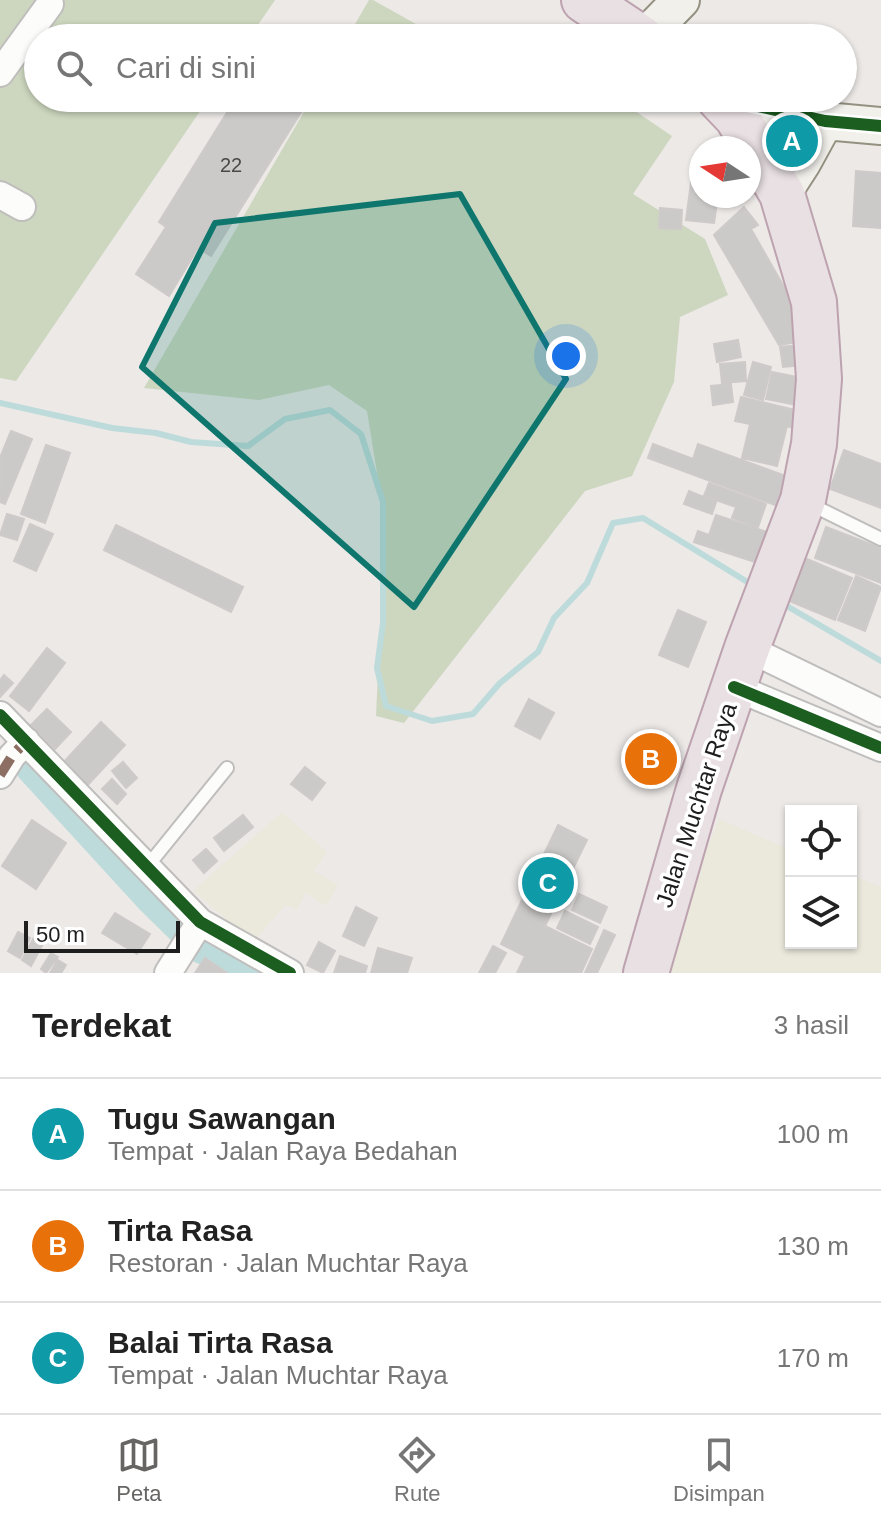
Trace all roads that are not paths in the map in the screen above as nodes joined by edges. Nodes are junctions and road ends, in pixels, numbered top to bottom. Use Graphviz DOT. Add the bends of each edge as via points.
graph roads {
  1 [pos="681,0"];
  2 [pos="50,4"];
  3 [pos="622,19"];
  4 [pos="36,24"];
  5 [pos="24,40"];
  6 [pos="0,73"];
  7 [pos="733,112"];
  8 [pos="784,112"];
  9 [pos="825,121"];
  10 [pos="881,126"];
  11 [pos="782,194"];
  12 [pos="803,500"];
  13 [pos="881,539"];
  14 [pos="746,653"];
  15 [pos="881,713"];
  16 [pos="0,715"];
  17 [pos="881,748"];
  18 [pos="15,754"];
  19 [pos="227,768"];
  20 [pos="146,868"];
  21 [pos="196,925"];
  22 [pos="170,970"];
  23 [pos="290,973"];
  24 [pos="646,973"];
  1 -- 3 [label="street"];
  2 -- 4 [label="street"];
  5 -- 6 [label="street"];
  7 -- 11 [label="highway, Jalan Muchtar Raya"];
  8 -- 9 [label="street"];
  9 -- 10 [label="street"];
  9 -- 11 [label="street"];
  11 -- 12 [label="highway, Jalan Muchtar Raya" via="814,302 819,379"];
  12 -- 13 [label="lane"];
  12 -- 14 [label="highway, Jalan Muchtar Raya"];
  14 -- 15 [label="street"];
  14 -- 17 [label="street"];
  14 -- 24 [label="highway, Jalan Muchtar Raya" via="683,840"];
  16 -- 18 [label="street"];
  18 -- 20 [label="street"];
  19 -- 20 [label="lane"];
  20 -- 21 [label="street"];
  21 -- 22 [label="street"];
  21 -- 23 [label="street"];
}
